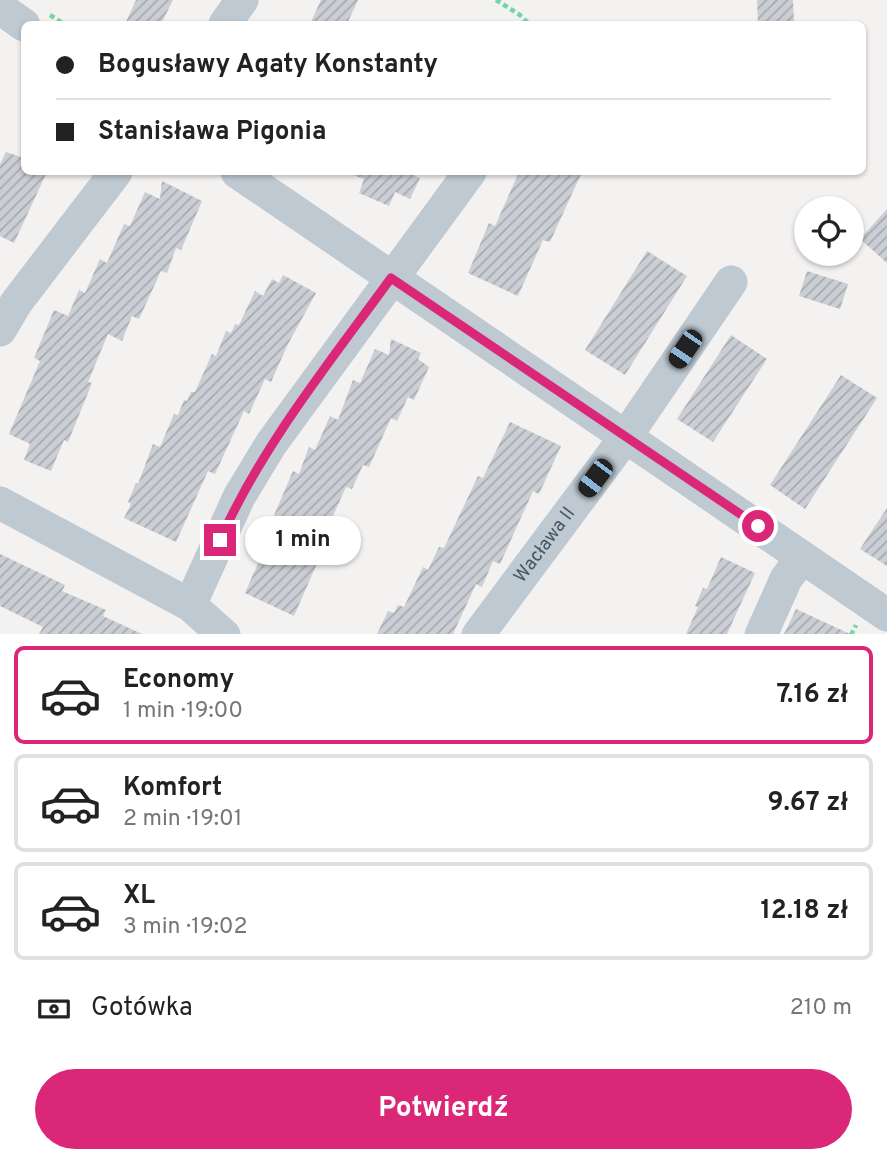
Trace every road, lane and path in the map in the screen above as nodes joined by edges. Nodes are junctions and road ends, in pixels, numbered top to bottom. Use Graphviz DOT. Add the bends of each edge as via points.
graph roads {
  1 [pos="242,0"];
  2 [pos="496,0"];
  3 [pos="0,8"];
  4 [pos="227,21"];
  5 [pos="526,21"];
  6 [pos="21,23"];
  7 [pos="114,175"];
  8 [pos="241,175"];
  9 [pos="468,175"];
  10 [pos="391,278"];
  11 [pos="731,282"];
  12 [pos="0,330"];
  13 [pos="627,435"];
  14 [pos="0,503"];
  15 [pos="802,556"];
  16 [pos="190,604"];
  17 [pos="887,615"];
  18 [pos="224,634"];
  19 [pos="479,634"];
  20 [pos="761,634"];
  1 -- 4 [label="street"];
  2 -- 5 [label="path"];
  3 -- 6 [label="street"];
  7 -- 12 [label="street"];
  8 -- 10 [label="street"];
  9 -- 10 [label="street"];
  10 -- 13 [label="street"];
  10 -- 16 [label="street" via="271,444 239,497"];
  11 -- 13 [label="street, Wacława II"];
  13 -- 15 [label="street"];
  13 -- 19 [label="street, Wacława II"];
  14 -- 16 [label="street"];
  15 -- 17 [label="street"];
  15 -- 20 [label="street" via="786,579"];
  16 -- 18 [label="street"];
}
